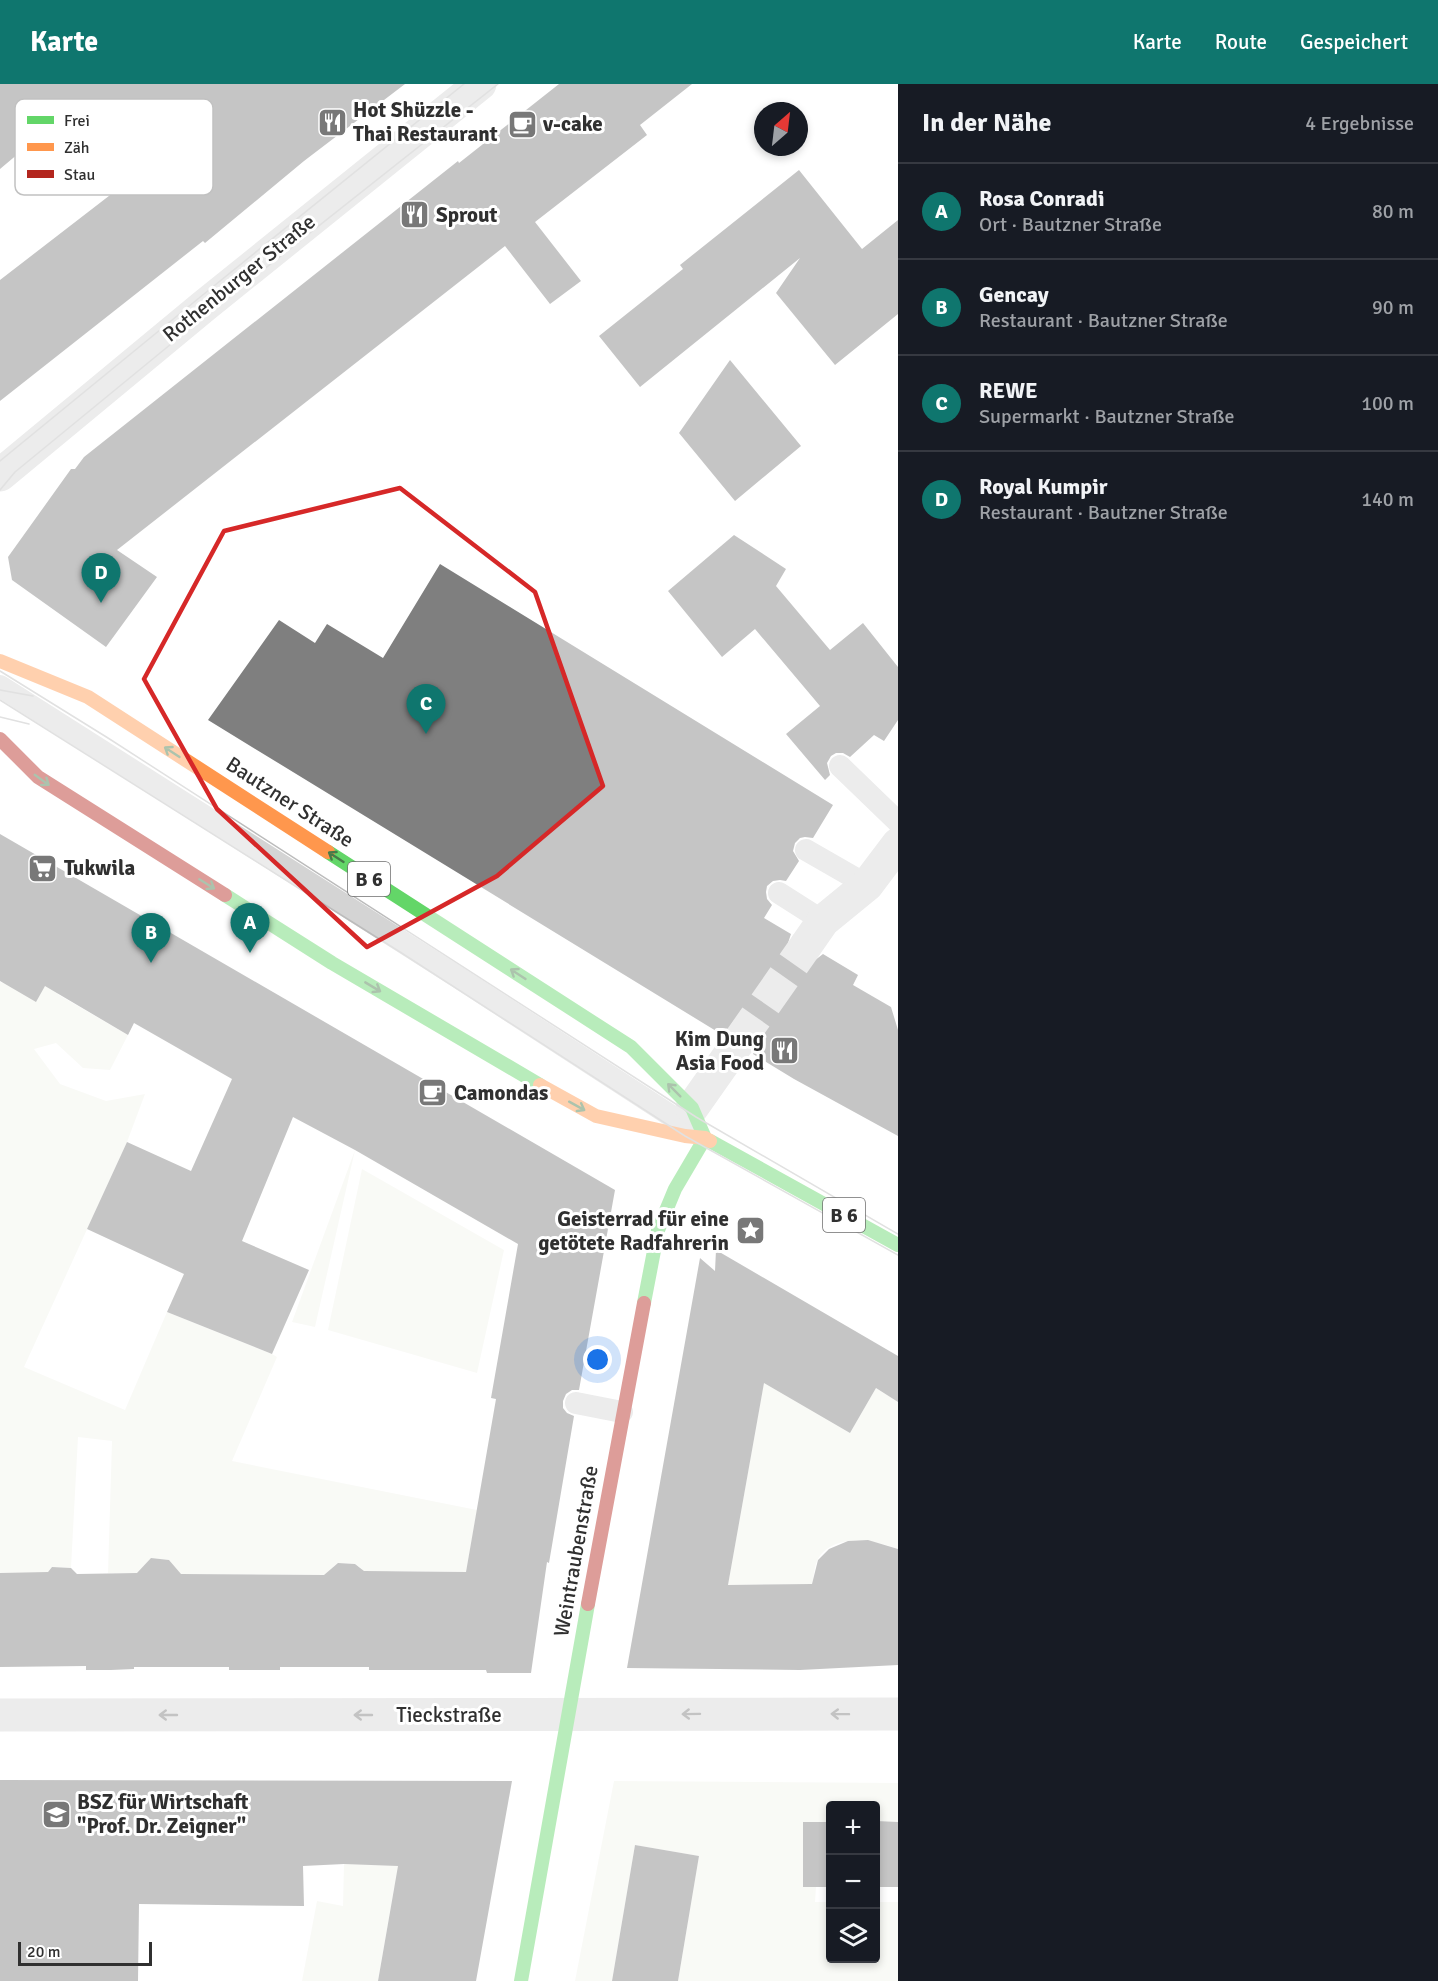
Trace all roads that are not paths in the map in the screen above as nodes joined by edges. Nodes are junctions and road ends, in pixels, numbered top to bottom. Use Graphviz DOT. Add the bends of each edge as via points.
graph roads {
  1 [pos="480,84"];
  2 [pos="0,475"];
  3 [pos="0,661"];
  4 [pos="0,686"];
  5 [pos="0,739"];
  6 [pos="840,766"];
  7 [pos="898,822"];
  8 [pos="898,844"];
  9 [pos="806,850"];
  10 [pos="867,885"];
  11 [pos="779,893"];
  12 [pos="815,932"];
  13 [pos="737,1044"];
  14 [pos="692,1108"];
  15 [pos="705,1138"];
  16 [pos="898,1245"];
  17 [pos="576,1403"];
  18 [pos="622,1412"];
  19 [pos="898,1714"];
  20 [pos="0,1715"];
  21 [pos="568,1715"];
  22 [pos="521,1981"];
  1 -- 2 [label="street, Rothenburger Straße"];
  14 -- 3 [label="main road, Bautzner Straße / B 6, one-way" via="631,1047 88,697"];
  4 -- 15 [label="lane"];
  5 -- 15 [label="main road, B 6, one-way" via="38,777 332,963 508,1067 596,1116"];
  6 -- 7 [label="lane"];
  8 -- 10 [label="street"];
  9 -- 10 [label="lane"];
  10 -- 12 [label="street"];
  11 -- 12 [label="lane"];
  13 -- 14 [label="street"];
  14 -- 15 [label="main road, Bautzner Straße / B 6"];
  15 -- 16 [label="main road, B 6"];
  15 -- 18 [label="main road, Weintraubenstraße" via="675,1189 658,1230"];
  17 -- 18 [label="lane"];
  18 -- 21 [label="main road, Weintraubenstraße"];
  19 -- 21 [label="street, Tieckstraße, one-way"];
  21 -- 20 [label="street, Tieckstraße, one-way"];
  21 -- 22 [label="main road, Weintraubenstraße"];
}
